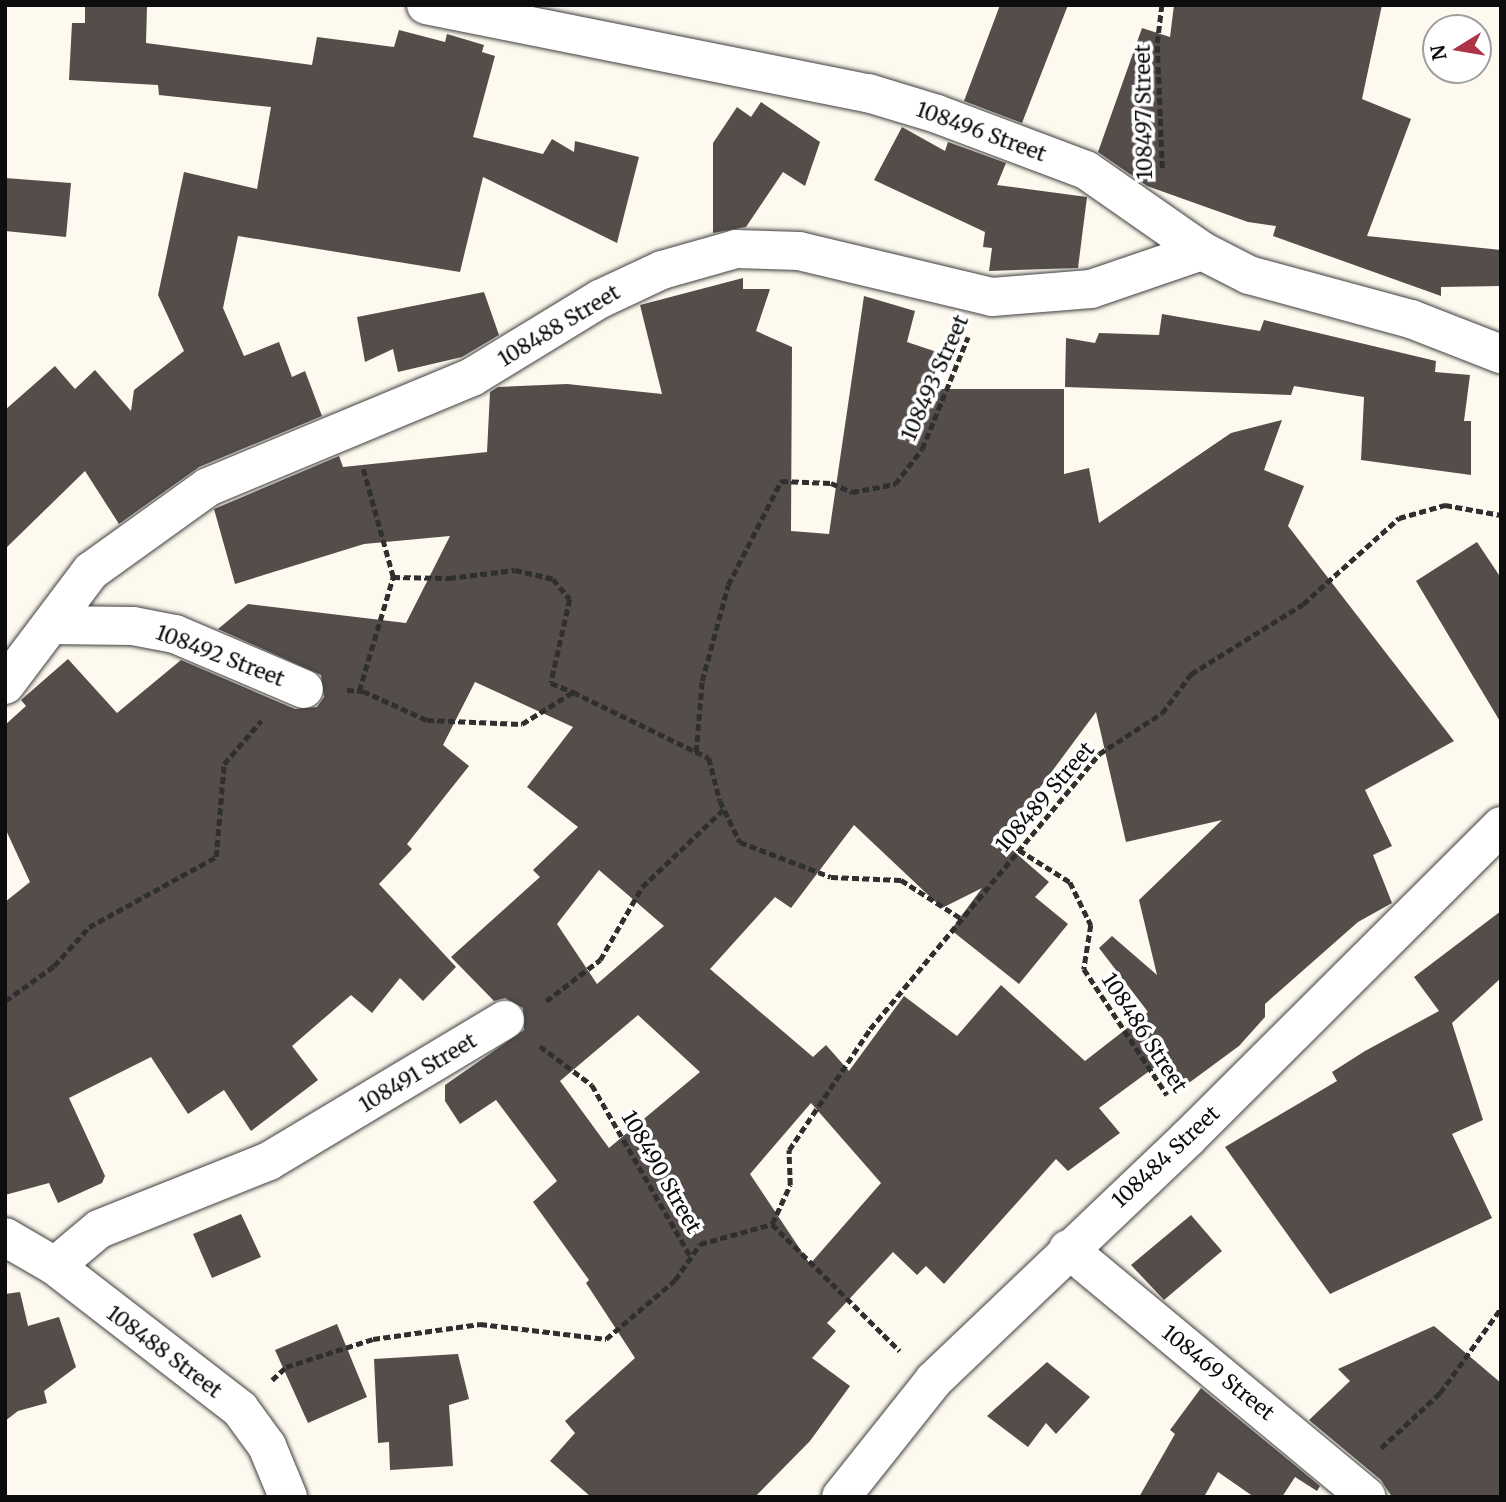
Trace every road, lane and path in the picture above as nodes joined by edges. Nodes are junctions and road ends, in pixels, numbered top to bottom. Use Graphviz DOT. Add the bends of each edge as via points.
graph roads {
  1 [pos="426,5"];
  2 [pos="1153,5"];
  3 [pos="1162,7"];
  4 [pos="1159,218"];
  5 [pos="1202,251"];
  6 [pos="992,297"];
  7 [pos="1501,354"];
  8 [pos="351,426"];
  9 [pos="1501,515"];
  10 [pos="393,576"];
  11 [pos="51,625"];
  12 [pos="5,685"];
  13 [pos="304,689"];
  14 [pos="573,692"];
  15 [pos="696,752"];
  16 [pos="724,809"];
  17 [pos="1501,825"];
  18 [pos="1019,850"];
  19 [pos="962,919"];
  20 [pos="5,1000"];
  21 [pos="505,1020"];
  22 [pos="1188,1138"];
  23 [pos="772,1224"];
  24 [pos="5,1237"];
  25 [pos="1068,1249"];
  26 [pos="691,1257"];
  27 [pos="55,1266"];
  28 [pos="1501,1308"];
  29 [pos="934,1380"];
  30 [pos="240,1409"];
  31 [pos="1357,1488"];
  32 [pos="288,1497"];
  33 [pos="841,1497"];
  1 -- 4 [label="street, 108496 Street" via="868,93 1086,170"];
  2 -- 3 [label="path"];
  3 -- 4 [label="path, 108497 Street"];
  4 -- 5 [label="street, 108496 Street"];
  5 -- 6 [label="street, 108488 Street" via="1091,289"];
  5 -- 7 [label="street, 108496 Street" via="1249,275 1410,319"];
  6 -- 8 [label="street, 108488 Street" via="799,251 736,248 627,285 472,377"];
  6 -- 15 [label="path, 108493 Street" via="962,348 922,449 895,484 852,492 831,483 781,481 729,585 702,681"];
  8 -- 10 [label="path"];
  8 -- 11 [label="street, 108488 Street" via="208,487 137,534 92,571"];
  9 -- 18 [label="path, 108489 Street" via="1445,505 1399,518 1303,604 1191,674 1161,713 1099,754"];
  10 -- 14 [label="path" via="449,578 515,570 553,579 570,599 551,683"];
  10 -- 14 [label="path" via="359,691 428,720 522,724"];
  11 -- 12 [label="street, 108488 Street"];
  11 -- 13 [label="street, 108492 Street" via="133,626 174,634"];
  13 -- 20 [label="path" via="267,714 224,764 216,858 89,927 54,966"];
  14 -- 15 [label="path"];
  15 -- 16 [label="path" via="709,758"];
  16 -- 19 [label="path" via="740,842 831,877 901,880"];
  16 -- 21 [label="path" via="642,887 600,960 529,1014"];
  17 -- 22 [label="street, 108484 Street"];
  18 -- 19 [label="path, 108489 Street"];
  18 -- 22 [label="path, 108486 Street" via="1070,882 1091,925 1084,969 1163,1086"];
  19 -- 23 [label="path, 108489 Street" via="870,1029 789,1150 790,1185"];
  21 -- 26 [label="path, 108490 Street" via="592,1085"];
  21 -- 27 [label="street, 108491 Street" via="269,1161 99,1229"];
  22 -- 25 [label="street, 108484 Street"];
  23 -- 26 [label="path" via="700,1244"];
  23 -- 29 [label="path"];
  24 -- 27 [label="street, 108488 Street"];
  25 -- 29 [label="street, 108484 Street"];
  25 -- 31 [label="street, 108469 Street"];
  26 -- 30 [label="path, 108490 Street" via="676,1280 606,1339 480,1324 373,1339 286,1367"];
  27 -- 30 [label="street, 108488 Street"];
  28 -- 31 [label="path" via="1440,1393"];
  29 -- 33 [label="street, 108484 Street"];
  30 -- 32 [label="street, 108488 Street" via="267,1446"];
}
